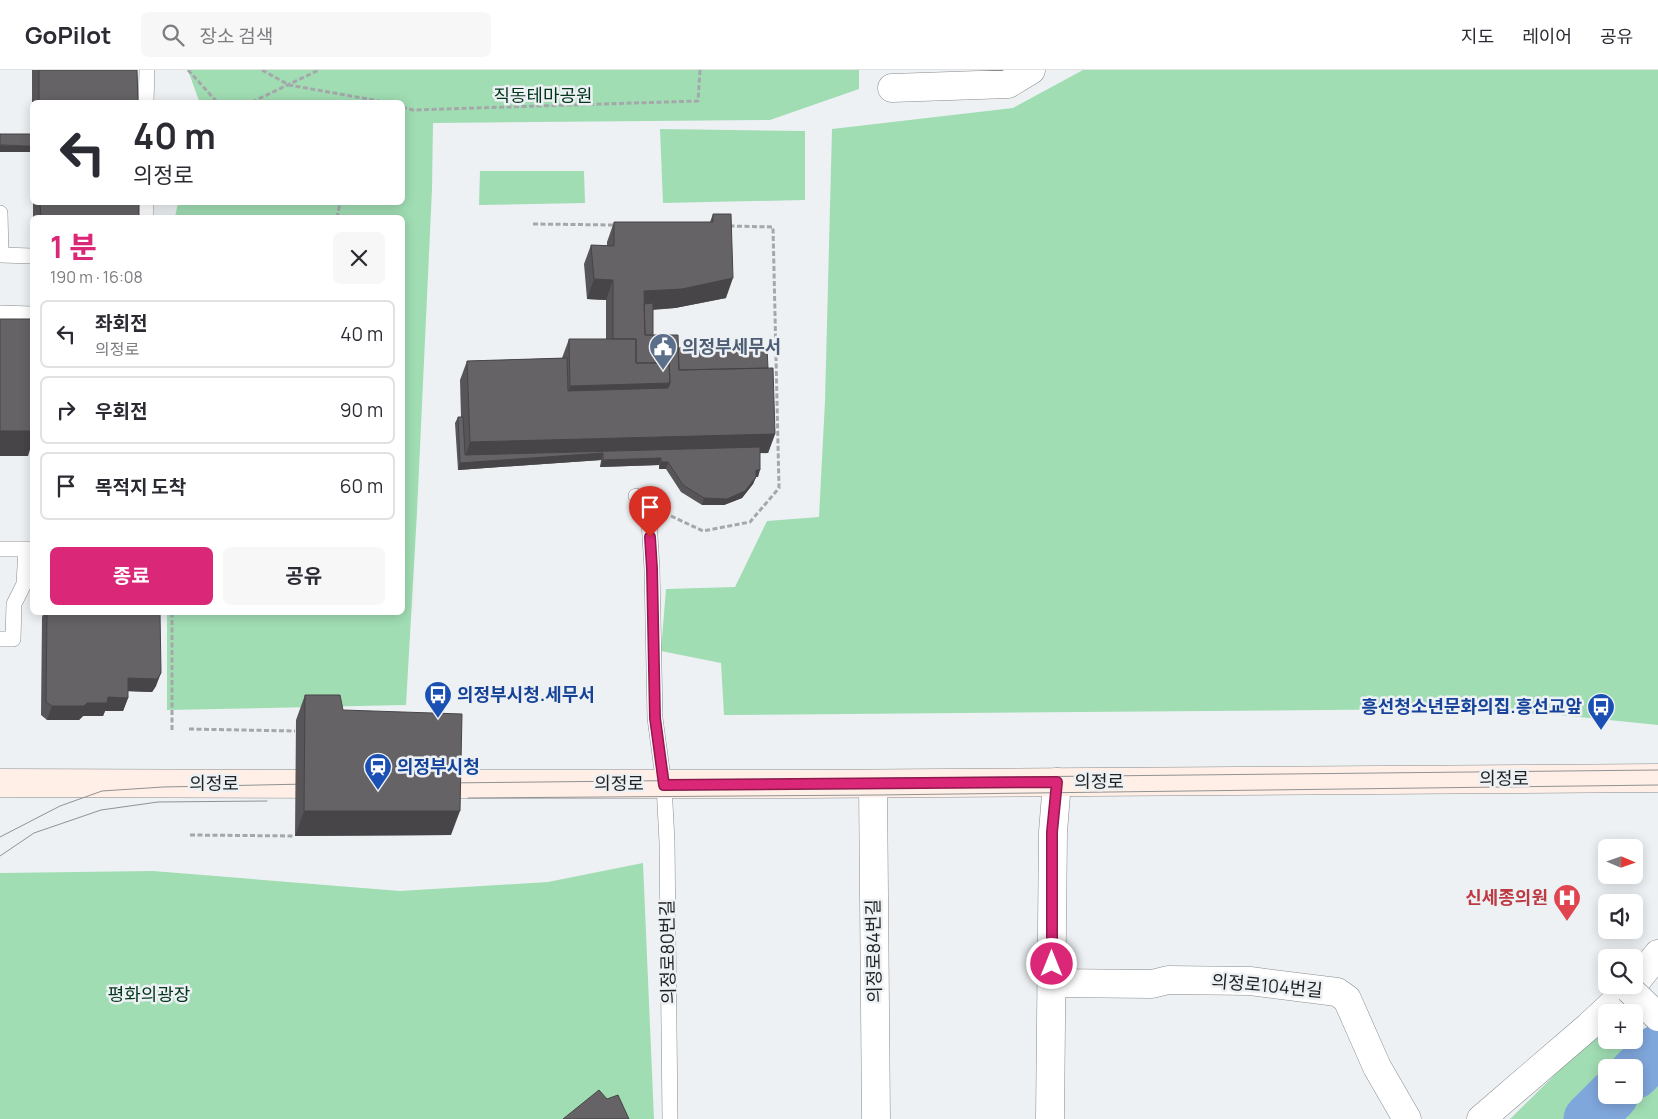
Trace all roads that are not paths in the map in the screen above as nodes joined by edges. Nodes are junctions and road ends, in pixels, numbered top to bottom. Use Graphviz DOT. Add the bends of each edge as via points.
graph roads {
  1 [pos="147,70"];
  2 [pos="1014,75"];
  3 [pos="892,79"];
  4 [pos="146,100"];
  5 [pos="0,213"];
  6 [pos="30,256"];
  7 [pos="0,313"];
  8 [pos="30,314"];
  9 [pos="642,500"];
  10 [pos="0,549"];
  11 [pos="29,549"];
  12 [pos="0,639"];
  13 [pos="1658,778"];
  14 [pos="1057,782"];
  15 [pos="0,783"];
  16 [pos="357,784"];
  17 [pos="396,784"];
  18 [pos="873,784"];
  19 [pos="664,785"];
  20 [pos="1658,954"];
  21 [pos="1643,972"];
  22 [pos="1052,983"];
  23 [pos="1623,994"];
  24 [pos="1639,994"];
  25 [pos="1658,1017"];
  26 [pos="670,1119"];
  27 [pos="876,1119"];
  28 [pos="1050,1119"];
  29 [pos="1407,1119"];
  30 [pos="1481,1119"];
  1 -- 4 [label="lane"];
  2 -- 3 [label="street"];
  5 -- 6 [label="lane" via="1,255"];
  7 -- 8 [label="lane"];
  9 -- 19 [label="lane, 의정로80번길" via="652,569 655,718"];
  10 -- 11 [label="lane"];
  11 -- 12 [label="lane" via="24,584 14,604 13,639"];
  13 -- 14 [label="street, 의정로"];
  14 -- 18 [label="street, 의정로"];
  14 -- 22 [label="street" via="1052,832"];
  15 -- 16 [label="street, 의정로"];
  17 -- 19 [label="street, 의정로"];
  18 -- 19 [label="street, 의정로"];
  18 -- 27 [label="street, 의정로84번길"];
  19 -- 26 [label="lane, 의정로80번길"];
  20 -- 21 [label="street"];
  22 -- 28 [label="street"];
  22 -- 29 [label="street, 의정로104번길" via="1152,984 1168,980 1250,980 1338,992 1347,999 1377,1067"];
  23 -- 30 [label="street"];
  24 -- 25 [label="street, bridge"];
}
